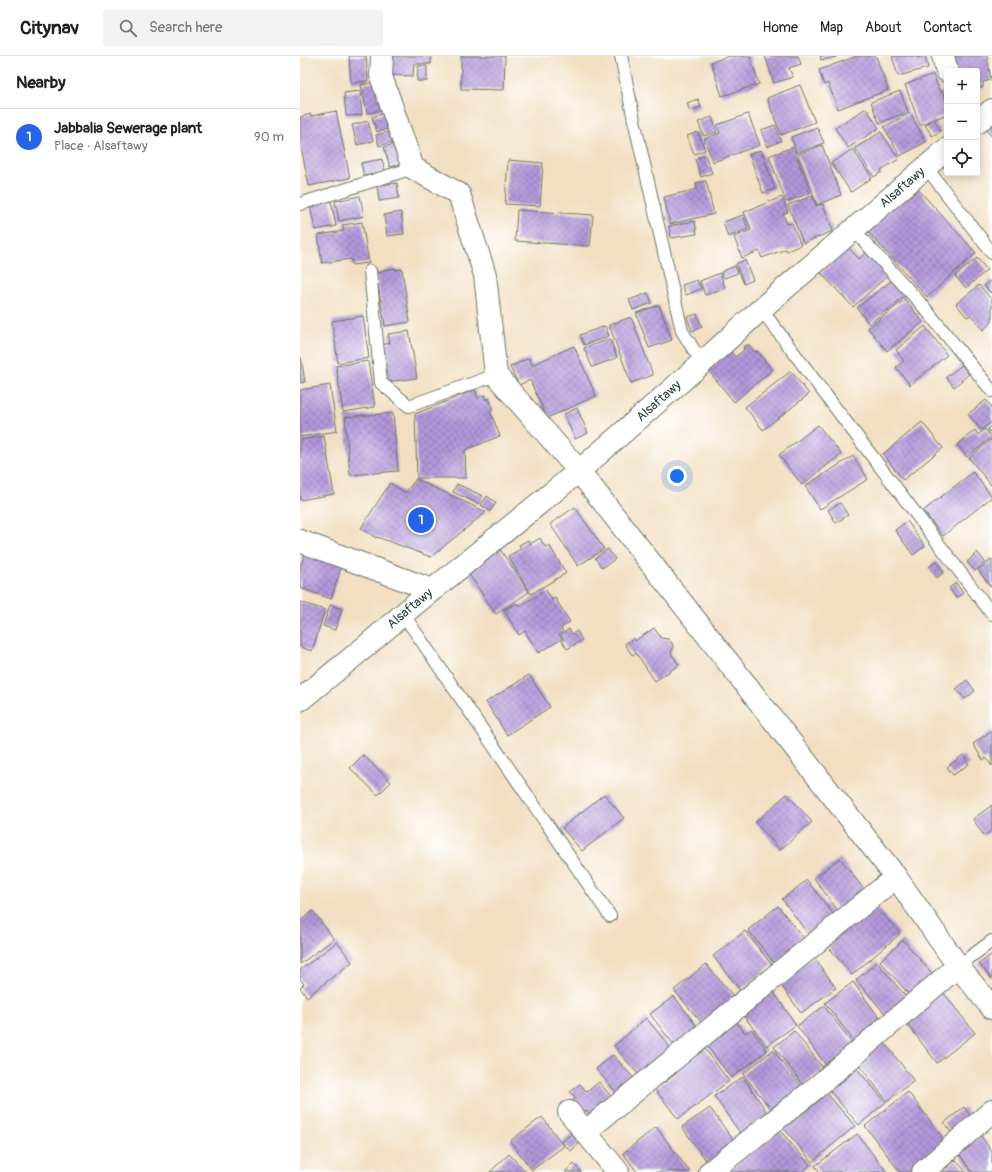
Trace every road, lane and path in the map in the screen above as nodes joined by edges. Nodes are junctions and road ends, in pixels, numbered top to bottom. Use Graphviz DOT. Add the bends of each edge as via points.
graph roads {
  1 [pos="382,56"];
  2 [pos="621,56"];
  3 [pos="943,56"];
  4 [pos="946,68"];
  5 [pos="992,110"];
  6 [pos="980,120"];
  7 [pos="944,152"];
  8 [pos="926,167"];
  9 [pos="413,168"];
  10 [pos="300,204"];
  11 [pos="853,229"];
  12 [pos="992,253"];
  13 [pos="370,271"];
  14 [pos="761,309"];
  15 [pos="702,363"];
  16 [pos="496,375"];
  17 [pos="992,392"];
  18 [pos="579,471"];
  19 [pos="300,541"];
  20 [pos="432,590"];
  21 [pos="403,614"];
  22 [pos="992,614"];
  23 [pos="309,684"];
  24 [pos="300,700"];
  25 [pos="896,877"];
  26 [pos="610,916"];
  27 [pos="992,941"];
  28 [pos="958,966"];
  29 [pos="992,1008"];
  30 [pos="992,1111"];
  31 [pos="569,1112"];
  32 [pos="585,1132"];
  33 [pos="618,1172"];
  34 [pos="710,1172"];
  35 [pos="923,1172"];
  1 -- 9 [label="street" via="381,76"];
  2 -- 15 [label="lane" via="682,331"];
  3 -- 4 [label="street"];
  5 -- 6 [label="street"];
  7 -- 8 [label="street, Alsaftawy"];
  8 -- 11 [label="street, Alsaftawy"];
  8 -- 12 [label="lane"];
  9 -- 10 [label="lane"];
  9 -- 16 [label="street" via="458,194 484,275"];
  11 -- 14 [label="street, Alsaftawy"];
  11 -- 17 [label="lane" via="923,306"];
  13 -- 16 [label="lane" via="381,383 409,406"];
  14 -- 15 [label="street, Alsaftawy"];
  14 -- 22 [label="lane"];
  15 -- 18 [label="street, Alsaftawy"];
  16 -- 18 [label="street"];
  18 -- 20 [label="street, Alsaftawy"];
  18 -- 25 [label="street"];
  19 -- 20 [label="street"];
  20 -- 21 [label="street, Alsaftawy"];
  21 -- 23 [label="street, Alsaftawy" via="365,647"];
  21 -- 26 [label="lane"];
  23 -- 24 [label="street, Alsaftawy"];
  25 -- 28 [label="street"];
  25 -- 32 [label="street"];
  27 -- 28 [label="lane"];
  28 -- 29 [label="street"];
  28 -- 34 [label="street" via="812,1091"];
  30 -- 35 [label="street"];
  31 -- 32 [label="street"];
  32 -- 33 [label="street"];
}
